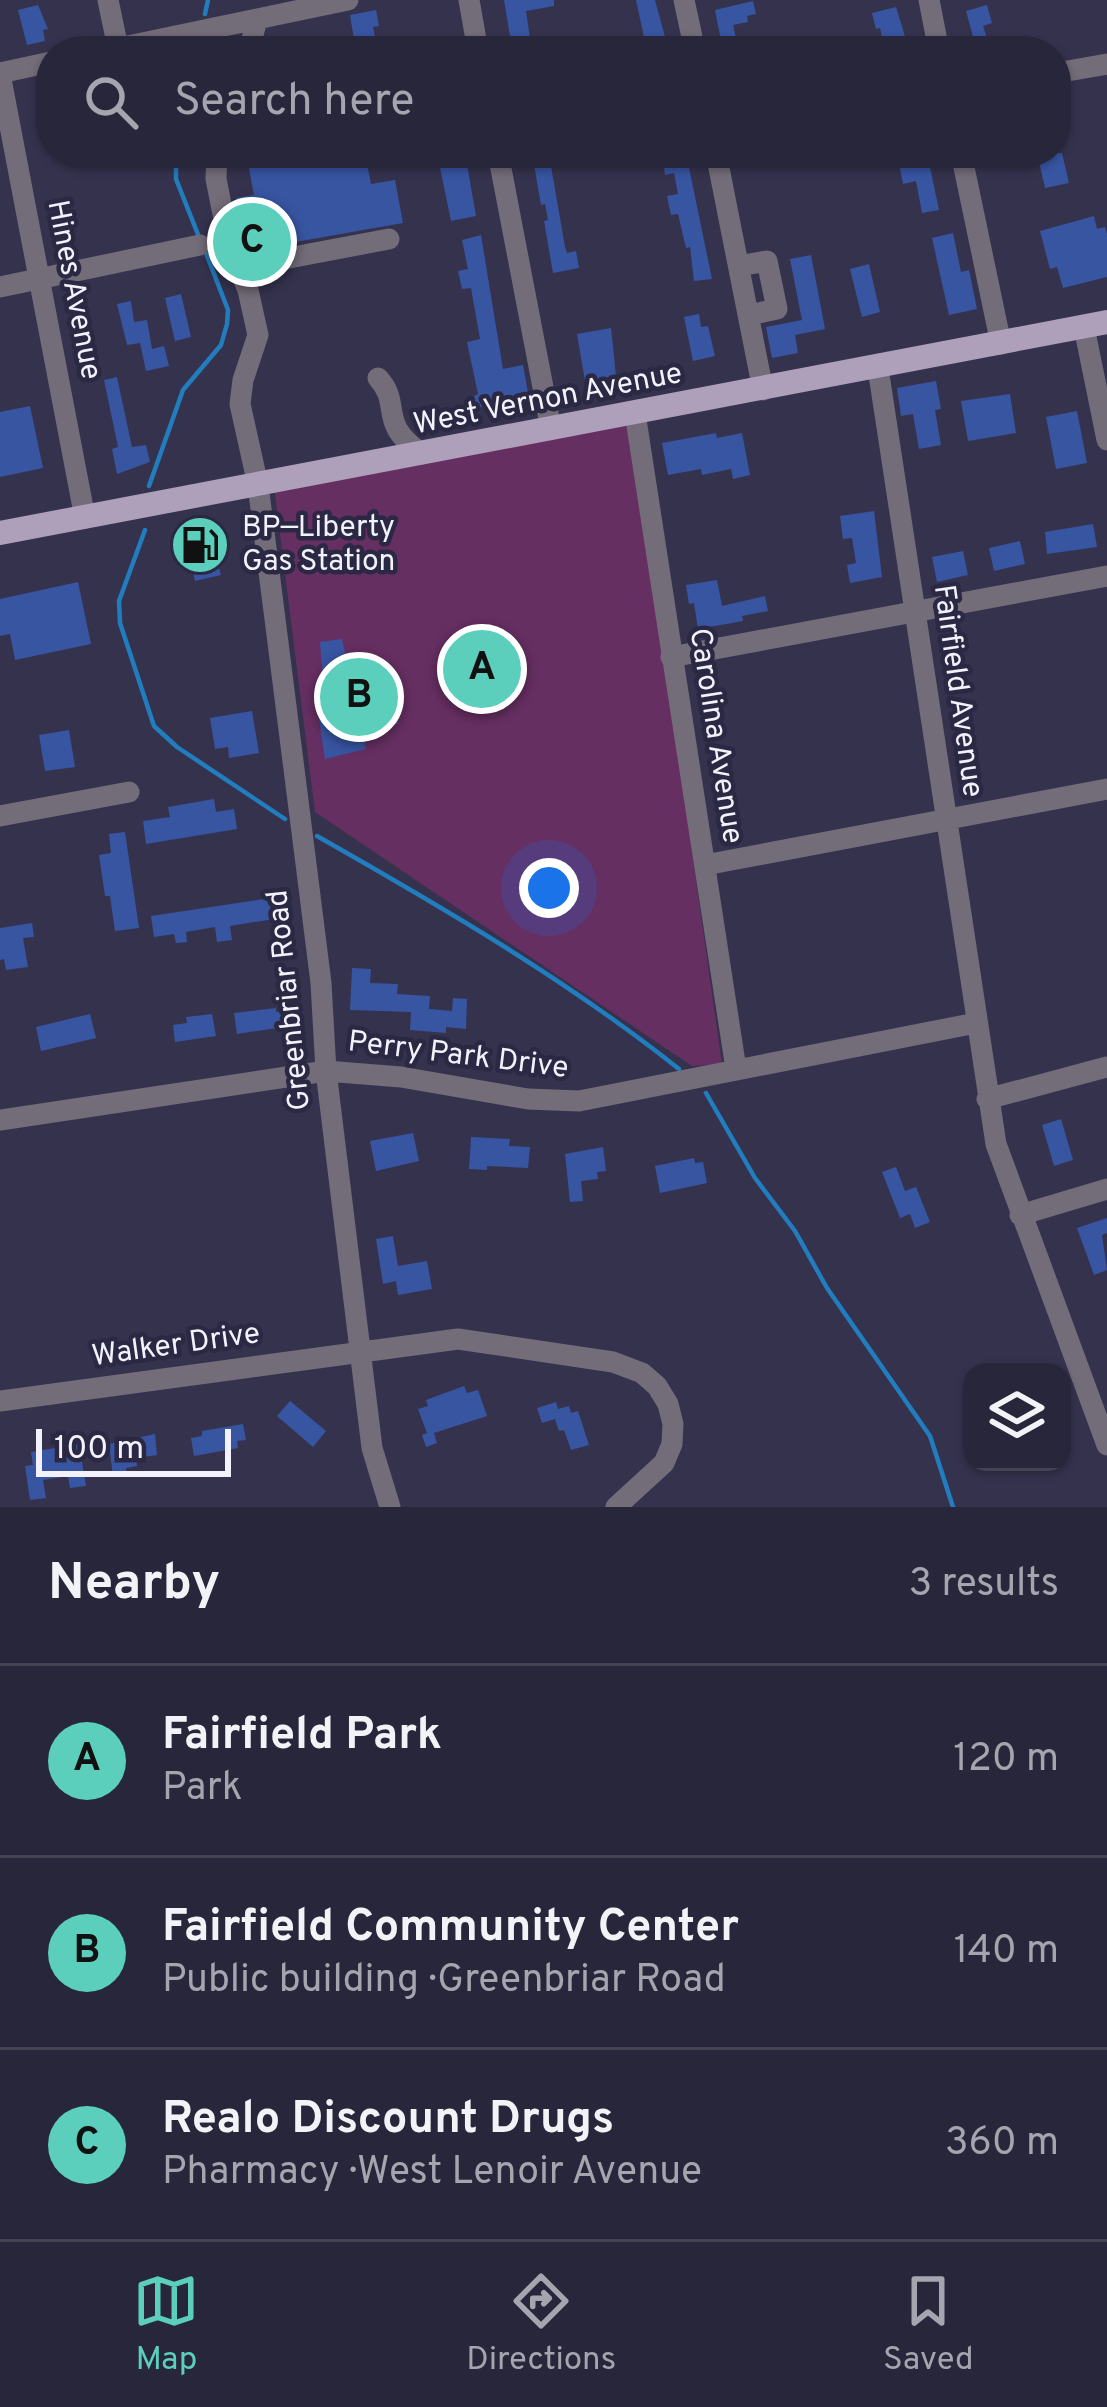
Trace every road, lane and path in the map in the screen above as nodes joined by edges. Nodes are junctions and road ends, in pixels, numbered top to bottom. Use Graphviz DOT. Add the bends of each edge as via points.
graph roads {
  1 [pos="108,0"];
  2 [pos="348,0"];
  3 [pos="469,0"];
  4 [pos="684,0"];
  5 [pos="929,0"];
  6 [pos="257,19"];
  7 [pos="110,36"];
  8 [pos="177,36"];
  9 [pos="252,36"];
  10 [pos="475,36"];
  11 [pos="692,36"];
  12 [pos="937,36"];
  13 [pos="1107,64"];
  14 [pos="36,66"];
  15 [pos="1071,71"];
  16 [pos="0,74"];
  17 [pos="216,168"];
  18 [pos="501,168"];
  19 [pos="719,168"];
  20 [pos="964,168"];
  21 [pos="389,239"];
  22 [pos="200,245"];
  23 [pos="241,267"];
  24 [pos="41,279"];
  25 [pos="0,287"];
  26 [pos="1096,324"];
  27 [pos="1001,344"];
  28 [pos="1099,363"];
  29 [pos="878,368"];
  30 [pos="377,378"];
  31 [pos="763,390"];
  32 [pos="635,413"];
  33 [pos="551,429"];
  34 [pos="1106,440"];
  35 [pos="422,454"];
  36 [pos="258,485"];
  37 [pos="85,518"];
  38 [pos="0,533"];
  39 [pos="1107,576"];
  40 [pos="915,611"];
  41 [pos="671,657"];
  42 [pos="1107,790"];
  43 [pos="129,792"];
  44 [pos="0,816"];
  45 [pos="946,819"];
  46 [pos="705,865"];
  47 [pos="976,1023"];
  48 [pos="1107,1067"];
  49 [pos="736,1069"];
  50 [pos="326,1071"];
  51 [pos="987,1099"];
  52 [pos="0,1120"];
  53 [pos="1107,1189"];
  54 [pos="1020,1215"];
  55 [pos="359,1352"];
  56 [pos="0,1401"];
  57 [pos="1107,1445"];
  58 [pos="390,1507"];
  59 [pos="616,1507"];
  1 -- 7 [label="street"];
  2 -- 6 [label="street"];
  3 -- 10 [label="street"];
  4 -- 11 [label="street"];
  5 -- 12 [label="street"];
  6 -- 8 [label="street"];
  6 -- 9 [label="street"];
  13 -- 15 [label="street"];
  14 -- 16 [label="street"];
  16 -- 24 [label="street, Hines Avenue"];
  17 -- 23 [label="street, Greenbriar Road"];
  18 -- 33 [label="street"];
  19 -- 31 [label="street"];
  20 -- 27 [label="street"];
  21 -- 23 [label="street"];
  22 -- 24 [label="street"];
  23 -- 36 [label="street, Greenbriar Road" via="258,335 240,404"];
  24 -- 25 [label="street"];
  24 -- 37 [label="street, Hines Avenue"];
  26 -- 27 [label="main road, West Vernon Avenue"];
  26 -- 28 [label="street"];
  27 -- 29 [label="main road, West Vernon Avenue"];
  28 -- 34 [label="street"];
  29 -- 31 [label="main road, West Vernon Avenue"];
  29 -- 40 [label="street, Fairfield Avenue"];
  30 -- 35 [label="street" via="393,428"];
  31 -- 32 [label="main road, West Vernon Avenue"];
  32 -- 33 [label="main road, West Vernon Avenue"];
  32 -- 41 [label="street, Carolina Avenue"];
  33 -- 35 [label="main road, West Vernon Avenue"];
  35 -- 36 [label="main road, West Vernon Avenue"];
  36 -- 37 [label="main road, West Vernon Avenue"];
  36 -- 50 [label="street, Greenbriar Road"];
  37 -- 38 [label="main road, West Vernon Avenue"];
  39 -- 40 [label="street"];
  40 -- 41 [label="street"];
  40 -- 45 [label="street, Fairfield Avenue"];
  41 -- 46 [label="street, Carolina Avenue"];
  42 -- 45 [label="street"];
  43 -- 44 [label="street"];
  45 -- 46 [label="street"];
  45 -- 47 [label="street, Fairfield Avenue"];
  46 -- 49 [label="street, Carolina Avenue"];
  47 -- 49 [label="street, Perry Park Drive"];
  47 -- 51 [label="street, Fairfield Avenue"];
  48 -- 51 [label="street"];
  49 -- 50 [label="street, Perry Park Drive" via="569,1102"];
  50 -- 52 [label="street, Perry Park Drive"];
  50 -- 55 [label="street, Greenbriar Road"];
  51 -- 54 [label="street, Fairfield Avenue"];
  53 -- 54 [label="street"];
  54 -- 57 [label="street, Fairfield Avenue"];
  55 -- 56 [label="street, Walker Drive"];
  55 -- 58 [label="street, Greenbriar Road" via="372,1448"];
  55 -- 59 [label="street, Walker Drive" via="458,1339 642,1373 668,1404 672,1444 658,1472"];
}
